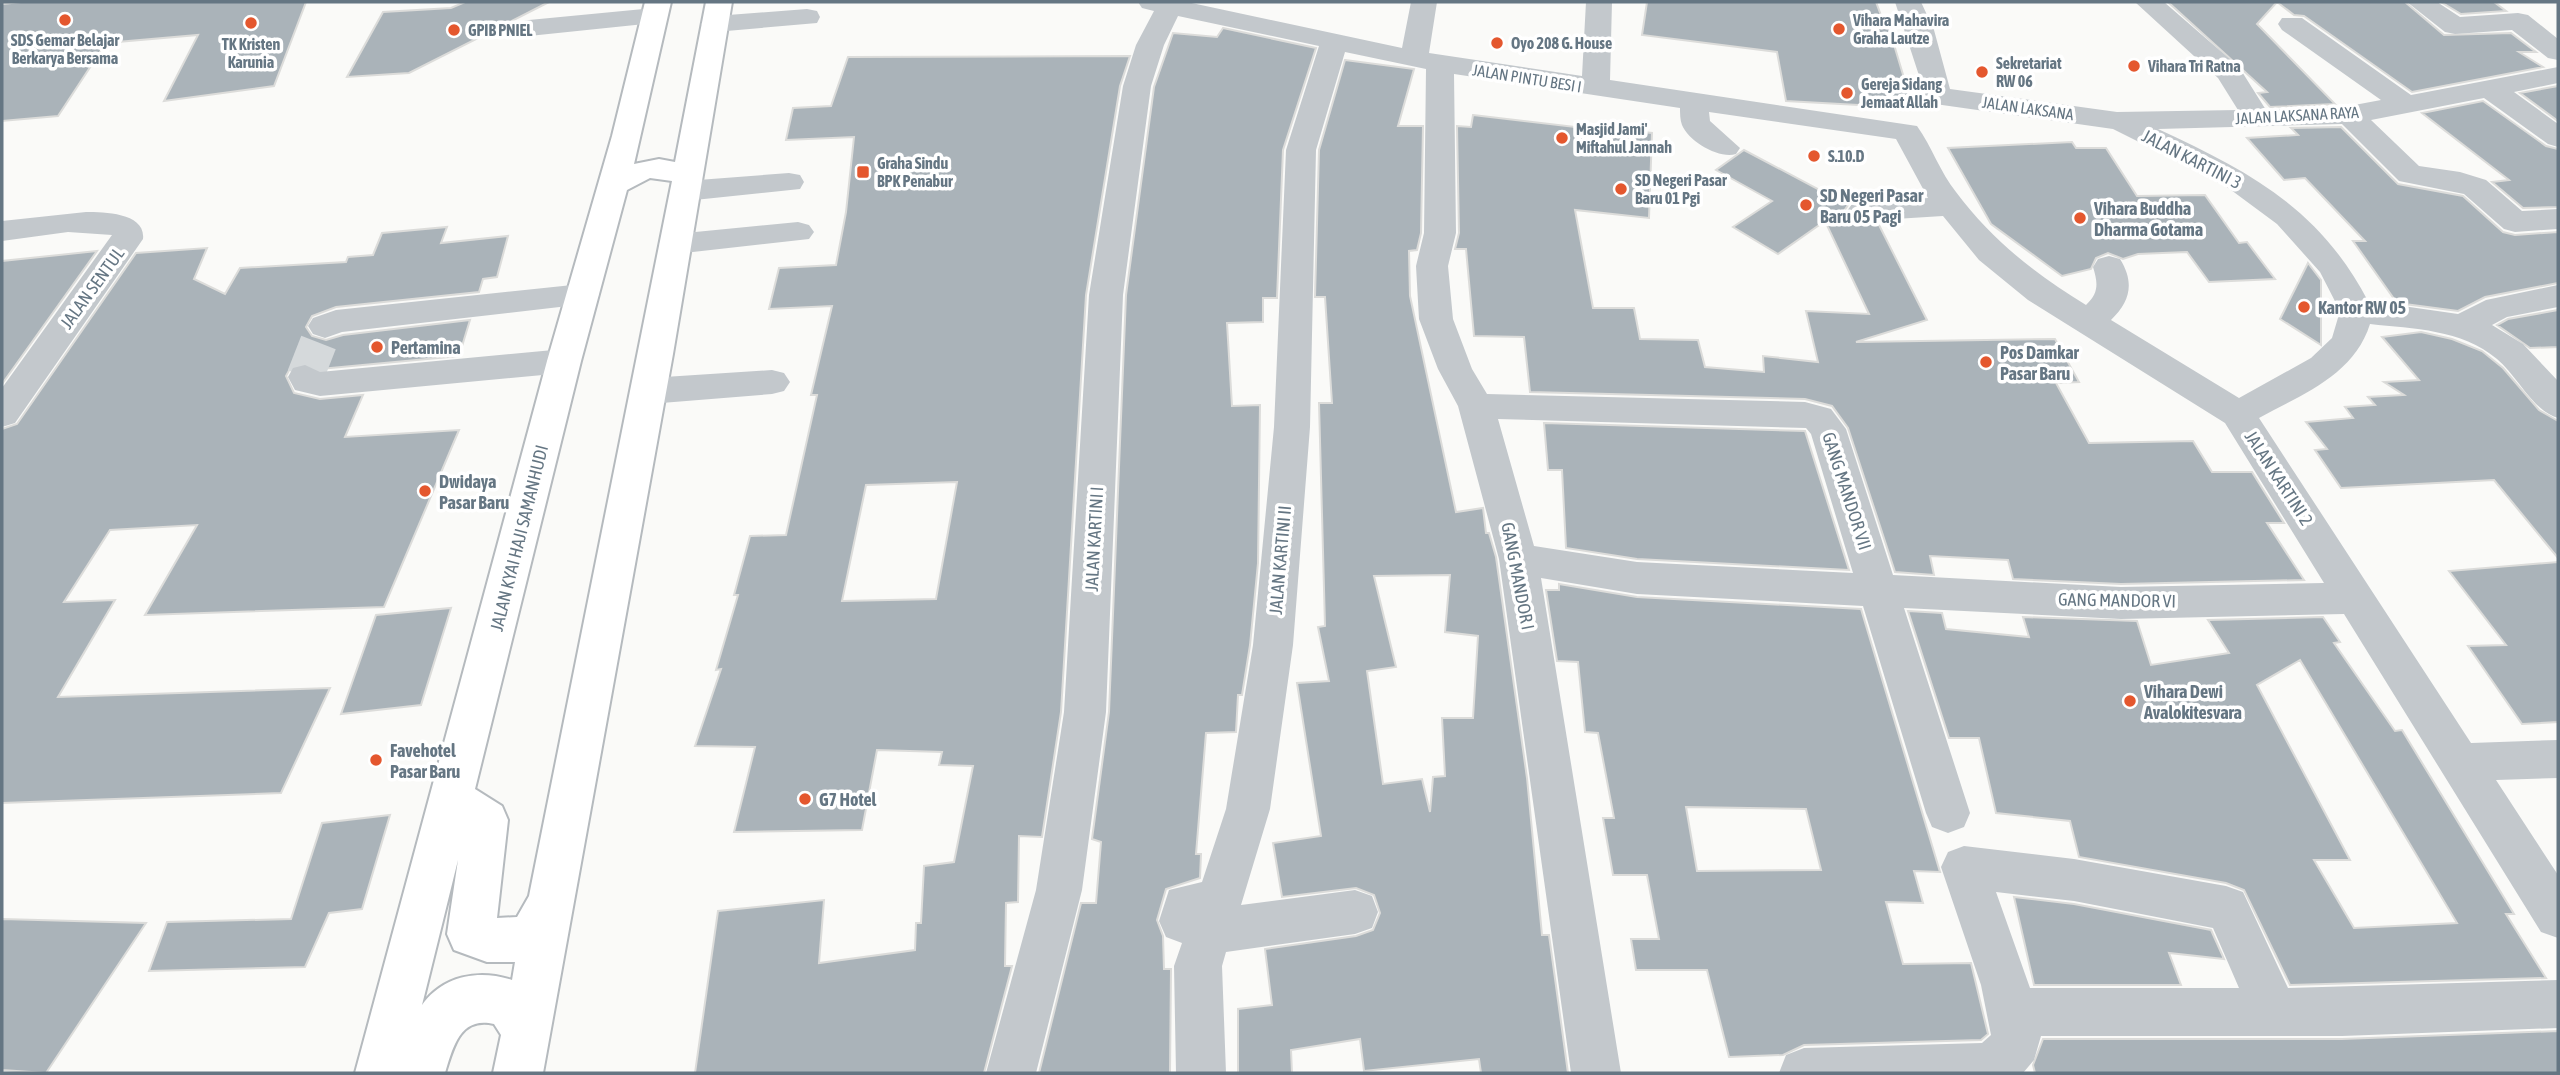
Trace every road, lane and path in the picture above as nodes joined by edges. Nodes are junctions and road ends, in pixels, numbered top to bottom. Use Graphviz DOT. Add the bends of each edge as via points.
graph roads {
  1 [pos="1424,2"];
  2 [pos="1599,2"];
  3 [pos="1908,2"];
  4 [pos="2148,2"];
  5 [pos="2420,2"];
  6 [pos="1160,4"];
  7 [pos="656,9"];
  8 [pos="717,13"];
  9 [pos="1267,14"];
  10 [pos="807,17"];
  11 [pos="2292,24"];
  12 [pos="529,28"];
  13 [pos="1334,42"];
  14 [pos="2558,52"];
  15 [pos="1430,71"];
  16 [pos="2558,75"];
  17 [pos="2043,88"];
  18 [pos="1596,89"];
  19 [pos="2491,89"];
  20 [pos="1938,97"];
  21 [pos="1968,100"];
  22 [pos="1694,103"];
  23 [pos="2408,106"];
  24 [pos="2349,116"];
  25 [pos="2257,118"];
  26 [pos="2117,121"];
  27 [pos="1907,132"];
  28 [pos="2558,138"];
  29 [pos="1725,148"];
  30 [pos="789,182"];
  31 [pos="686,184"];
  32 [pos="613,186"];
  33 [pos="1951,206"];
  34 [pos="1863,211"];
  35 [pos="2558,219"];
  36 [pos="2,230"];
  37 [pos="798,232"];
  38 [pos="675,244"];
  39 [pos="2109,267"];
  40 [pos="582,295"];
  41 [pos="2558,296"];
  42 [pos="2357,311"];
  43 [pos="2088,322"];
  44 [pos="325,326"];
  45 [pos="2462,326"];
  46 [pos="564,361"];
  47 [pos="305,377"];
  48 [pos="772,382"];
  49 [pos="649,391"];
  50 [pos="2558,405"];
  51 [pos="1476,406"];
  52 [pos="2,414"];
  53 [pos="2238,414"];
  54 [pos="1518,559"];
  55 [pos="1879,590"];
  56 [pos="2356,598"];
  57 [pos="2558,759"];
  58 [pos="2460,762"];
  59 [pos="453,799"];
  60 [pos="1948,813"];
  61 [pos="551,900"];
  62 [pos="1354,912"];
  63 [pos="2558,916"];
  64 [pos="1212,921"];
  65 [pos="2558,1004"];
  66 [pos="2274,1012"];
  67 [pos="2012,1046"];
  68 [pos="522,1052"];
  69 [pos="380,1073"];
  70 [pos="420,1073"];
  71 [pos="1011,1073"];
  72 [pos="1201,1073"];
  73 [pos="1596,1073"];
  74 [pos="1804,1073"];
  1 -- 15 [label="street, GANG MANDOR I"];
  2 -- 18 [label="street"];
  3 -- 20 [label="street"];
  4 -- 25 [label="street" via="2229,73"];
  5 -- 14 [label="street" via="2455,26 2518,20"];
  6 -- 9 [label="street, JALAN PINTU BESI I"];
  6 -- 71 [label="street, JALAN KARTINI I" via="1137,86 1106,295 1085,712 1059,890"];
  7 -- 12 [label="street"];
  7 -- 32 [label="main road, JALAN KYAI HAJI SAMANHUDI"];
  8 -- 10 [label="street"];
  8 -- 31 [label="main road"];
  9 -- 13 [label="street, JALAN PINTU BESI I"];
  11 -- 23 [label="street"];
  13 -- 15 [label="street, JALAN PINTU BESI I"];
  13 -- 64 [label="street, JALAN KARTINI II" via="1301,150 1292,427 1273,645 1248,810"];
  15 -- 18 [label="street, JALAN PINTU BESI I"];
  15 -- 51 [label="street, GANG MANDOR I" via="1440,233 1432,266 1436,319 1455,369"];
  16 -- 19 [label="street, JALAN LAKSANA RAYA"];
  17 -- 21 [label="street" via="2036,80 2007,81 1978,91"];
  18 -- 22 [label="street, JALAN PINTU BESI I"];
  19 -- 23 [label="street, JALAN LAKSANA RAYA"];
  19 -- 28 [label="street"];
  20 -- 21 [label="street, JALAN LAKSANA"];
  20 -- 27 [label="street"];
  21 -- 26 [label="street, JALAN LAKSANA"];
  22 -- 27 [label="street, JALAN PINTU BESI I"];
  22 -- 29 [label="street" via="1696,124"];
  23 -- 24 [label="street, JALAN LAKSANA RAYA"];
  24 -- 25 [label="street, JALAN LAKSANA RAYA"];
  24 -- 35 [label="street" via="2410,174 2475,187 2515,222"];
  25 -- 26 [label="street, JALAN LAKSANA RAYA"];
  26 -- 42 [label="street, JALAN KARTINI 3" via="2230,174 2284,213 2330,263"];
  27 -- 33 [label="street, JALAN KARTINI 2"];
  30 -- 31 [label="street"];
  31 -- 32 [label="main road" via="677,170 661,167 626,177"];
  31 -- 38 [label="main road"];
  32 -- 40 [label="main road, JALAN KYAI HAJI SAMANHUDI"];
  33 -- 34 [label="street"];
  33 -- 43 [label="street, JALAN KARTINI 2" via="1990,253"];
  36 -- 52 [label="street, JALAN SENTUL" via="96,223 122,225 128,231 127,240"];
  37 -- 38 [label="street"];
  38 -- 49 [label="main road"];
  39 -- 43 [label="street" via="2111,301"];
  40 -- 44 [label="street" via="336,321"];
  40 -- 46 [label="main road, JALAN KYAI HAJI SAMANHUDI"];
  41 -- 45 [label="street" via="2498,308"];
  42 -- 45 [label="street"];
  42 -- 53 [label="street" via="2347,342 2323,367"];
  43 -- 53 [label="street, JALAN KARTINI 2"];
  45 -- 50 [label="street" via="2505,347"];
  46 -- 47 [label="street" via="320,384"];
  46 -- 59 [label="main road, JALAN KYAI HAJI SAMANHUDI"];
  48 -- 49 [label="street"];
  49 -- 61 [label="main road"];
  51 -- 54 [label="street, GANG MANDOR I"];
  51 -- 55 [label="street, GANG MANDOR VII" via="1818,418 1828,429"];
  53 -- 56 [label="street, JALAN KARTINI 2"];
  54 -- 55 [label="street, GANG MANDOR VI" via="1637,578"];
  54 -- 73 [label="street, GANG MANDOR I"];
  55 -- 56 [label="street, GANG MANDOR VI" via="2121,603"];
  55 -- 60 [label="street, GANG MANDOR VII"];
  56 -- 58 [label="street, JALAN KARTINI 2"];
  57 -- 58 [label="street"];
  58 -- 63 [label="street, JALAN KARTINI 2"];
  59 -- 61 [label="main road" via="486,820 471,934 510,943 532,935"];
  59 -- 69 [label="main road, JALAN KYAI HAJI SAMANHUDI"];
  61 -- 68 [label="main road"];
  62 -- 64 [label="street"];
  64 -- 72 [label="street, JALAN KARTINI II" via="1198,966"];
  65 -- 66 [label="street"];
  66 -- 67 [label="street"];
  66 -- 67 [label="street" via="2226,908 2074,880 1964,867"];
  67 -- 74 [label="street" via="1989,1068"];
  68 -- 70 [label="main road" via="509,1003 484,995 460,1000 435,1027"];
}
